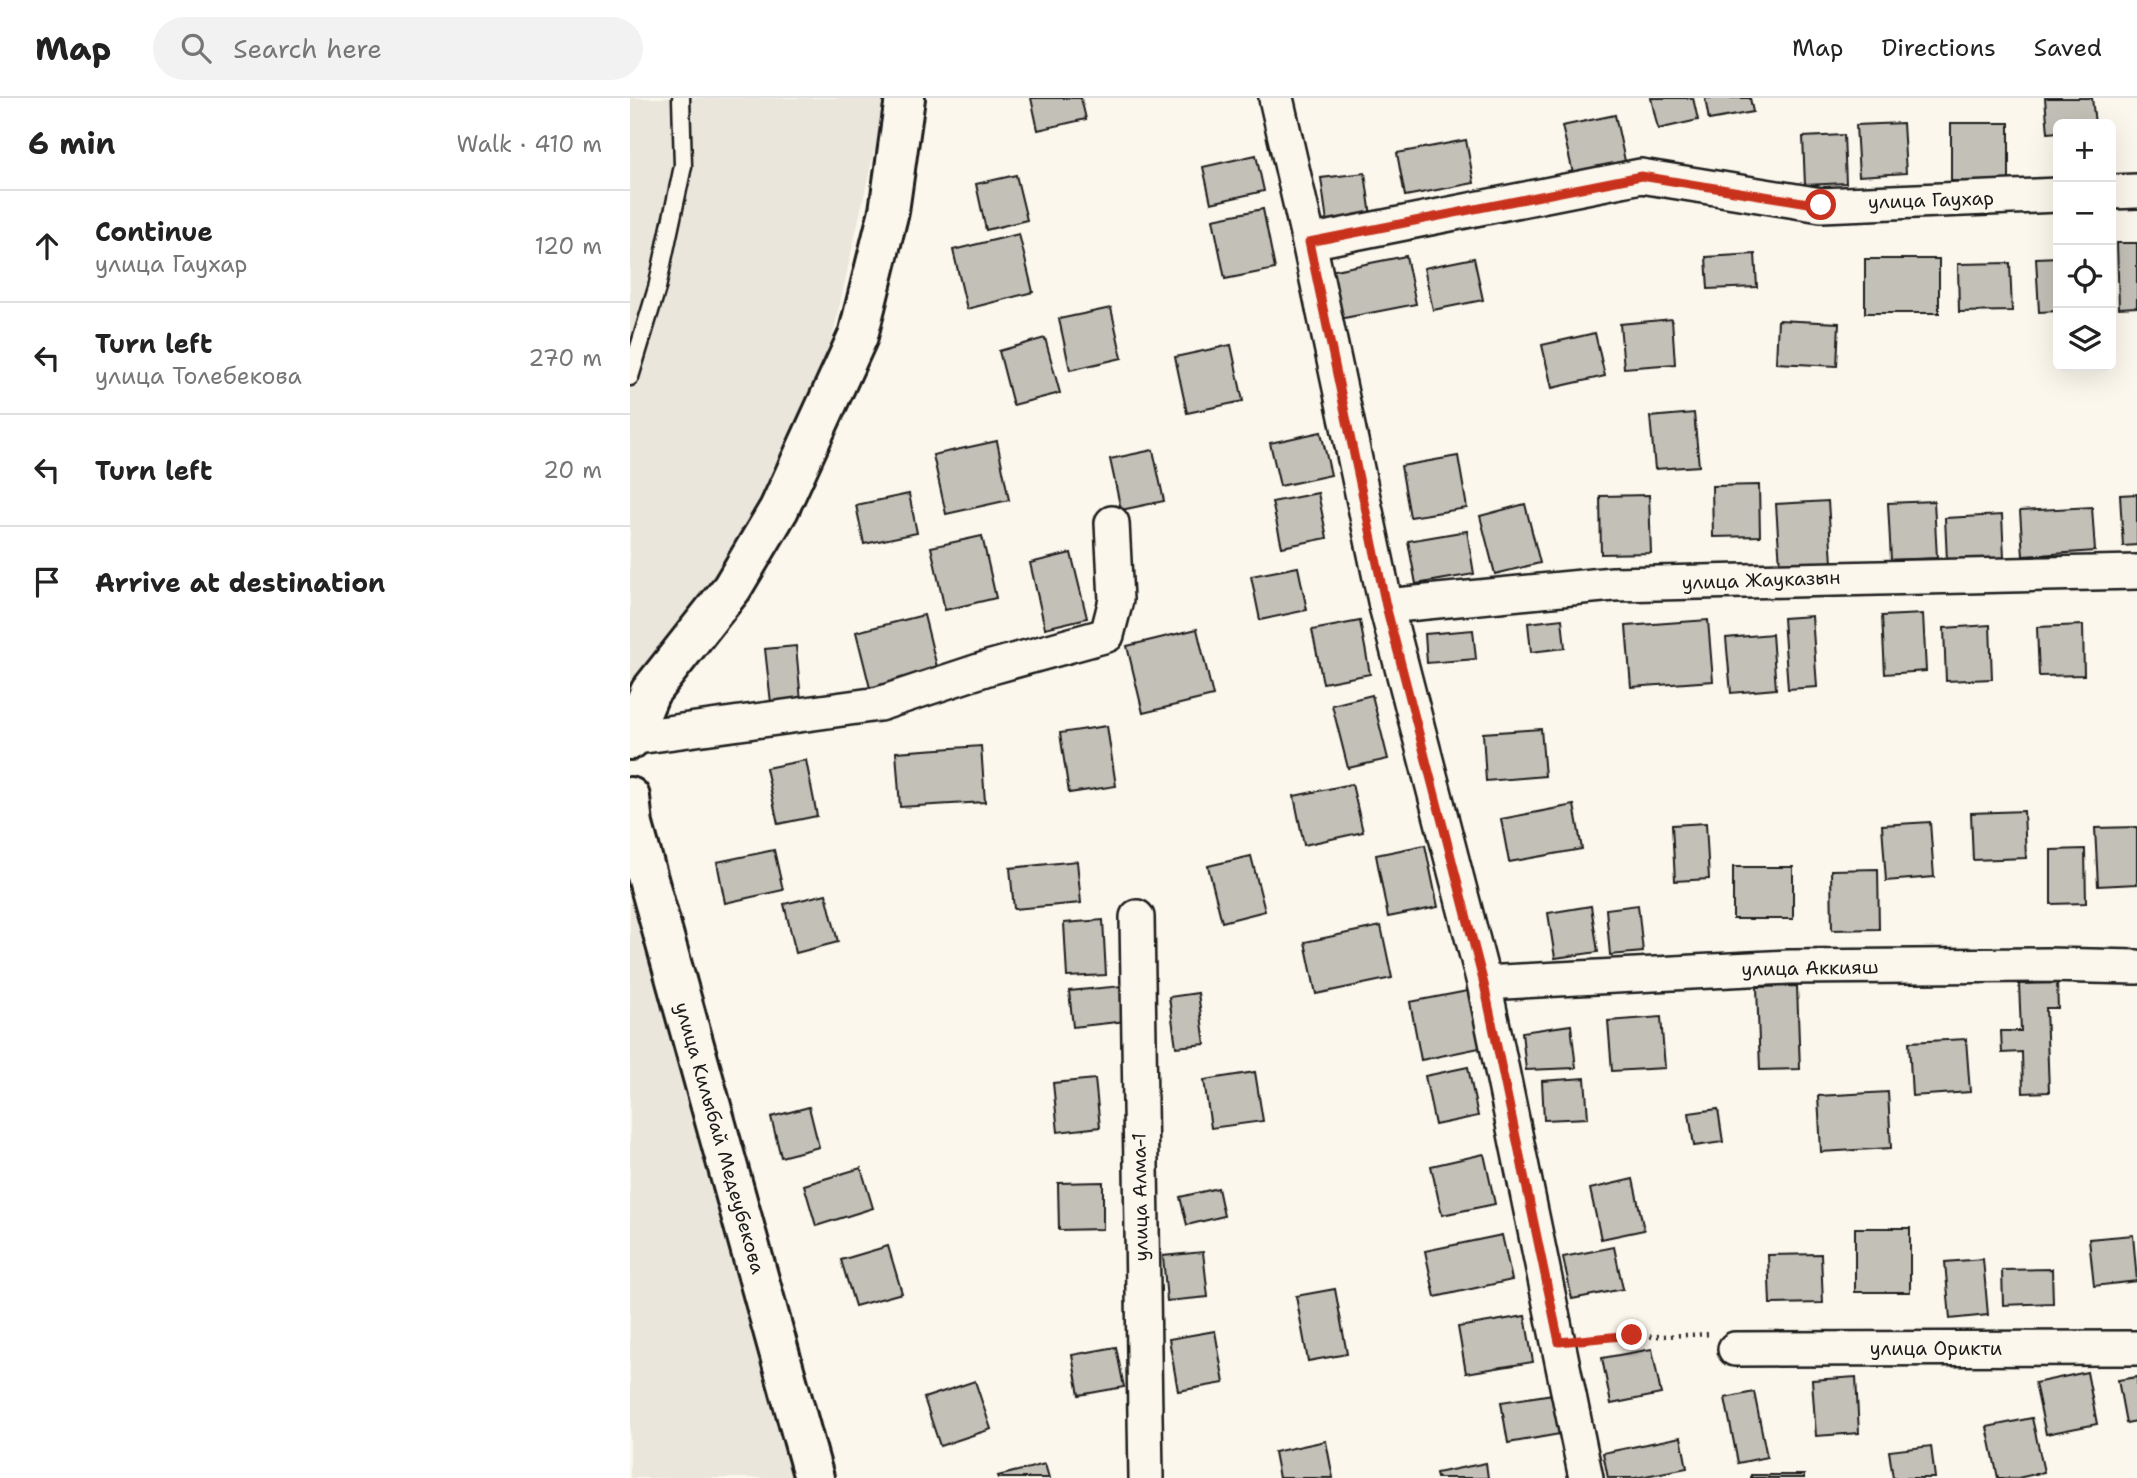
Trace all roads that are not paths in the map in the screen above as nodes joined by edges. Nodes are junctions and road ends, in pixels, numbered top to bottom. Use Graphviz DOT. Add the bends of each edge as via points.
graph roads {
  1 [pos="681,98"];
  2 [pos="905,98"];
  3 [pos="1276,98"];
  4 [pos="2137,191"];
  5 [pos="2116,192"];
  6 [pos="2053,195"];
  7 [pos="1309,242"];
  8 [pos="630,377"];
  9 [pos="1112,523"];
  10 [pos="2137,572"];
  11 [pos="1386,606"];
  12 [pos="630,739"];
  13 [pos="630,797"];
  14 [pos="1137,917"];
  15 [pos="2137,967"];
  16 [pos="1484,984"];
  17 [pos="2137,1348"];
  18 [pos="1735,1349"];
  19 [pos="814,1478"];
  20 [pos="1146,1478"];
  21 [pos="1586,1478"];
  1 -- 8 [label="lane" via="683,166 657,288"];
  2 -- 12 [label="main road" via="889,211 859,336 779,509 732,588 650,692"];
  3 -- 7 [label="street"];
  4 -- 5 [label="street"];
  6 -- 7 [label="street, улица Гаухар" via="1821,205 1641,176"];
  7 -- 11 [label="street"];
  9 -- 12 [label="street" via="1116,600 1107,635 879,704"];
  10 -- 11 [label="street, улица Жауказын" via="1613,584"];
  11 -- 16 [label="street"];
  13 -- 19 [label="main road, улица Килыбай Медеубекова" via="633,825"];
  14 -- 20 [label="street, улица Алма-1"];
  15 -- 16 [label="street, улица Аккияш" via="1789,967"];
  16 -- 21 [label="street"];
  17 -- 18 [label="street, улица Орикти"];
}
